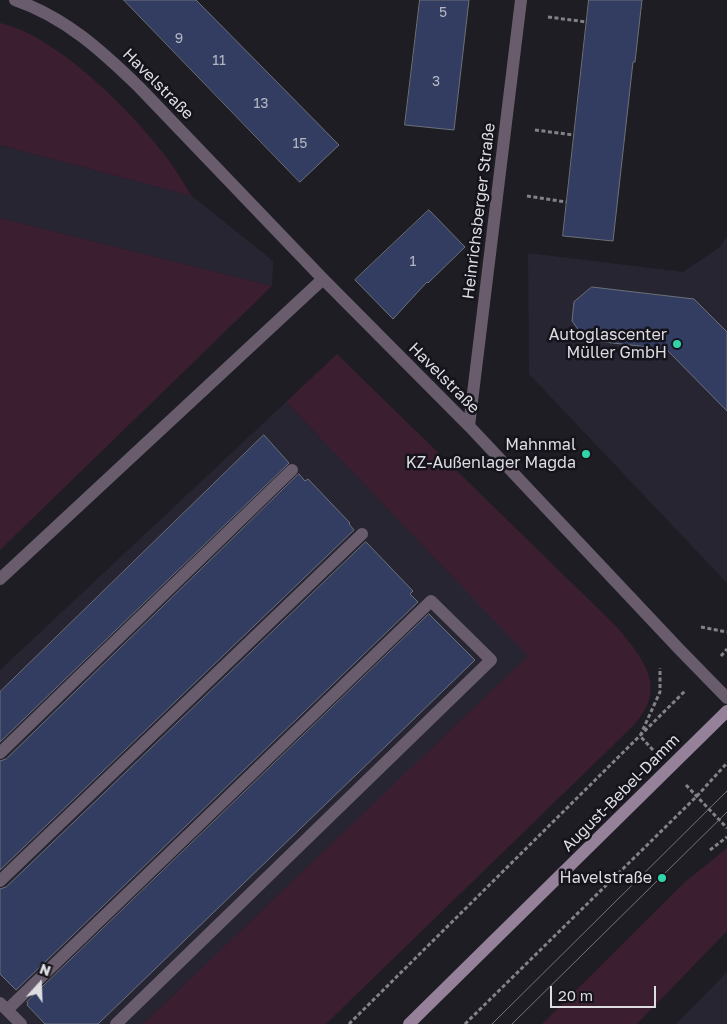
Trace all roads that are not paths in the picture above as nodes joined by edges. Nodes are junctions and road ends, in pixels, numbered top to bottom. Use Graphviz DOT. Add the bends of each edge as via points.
graph roads {
  1 [pos="15,0"];
  2 [pos="521,0"];
  3 [pos="323,279"];
  4 [pos="469,426"];
  5 [pos="292,470"];
  6 [pos="362,534"];
  7 [pos="0,579"];
  8 [pos="727,698"];
  9 [pos="727,711"];
  10 [pos="0,753"];
  11 [pos="0,881"];
  12 [pos="4,1006"];
  13 [pos="21,1024"];
  14 [pos="116,1024"];
  15 [pos="409,1024"];
  1 -- 3 [label="street, Havelstraße" via="59,19 109,57"];
  2 -- 4 [label="street, Heinrichsberger Straße"];
  3 -- 4 [label="street, Havelstraße"];
  3 -- 7 [label="street"];
  4 -- 8 [label="street, Havelstraße"];
  5 -- 10 [label="street"];
  6 -- 11 [label="street"];
  9 -- 15 [label="main road, August-Bebel-Damm"];
  12 -- 13 [label="street"];
  12 -- 14 [label="street" via="430,601 491,660"];
}
